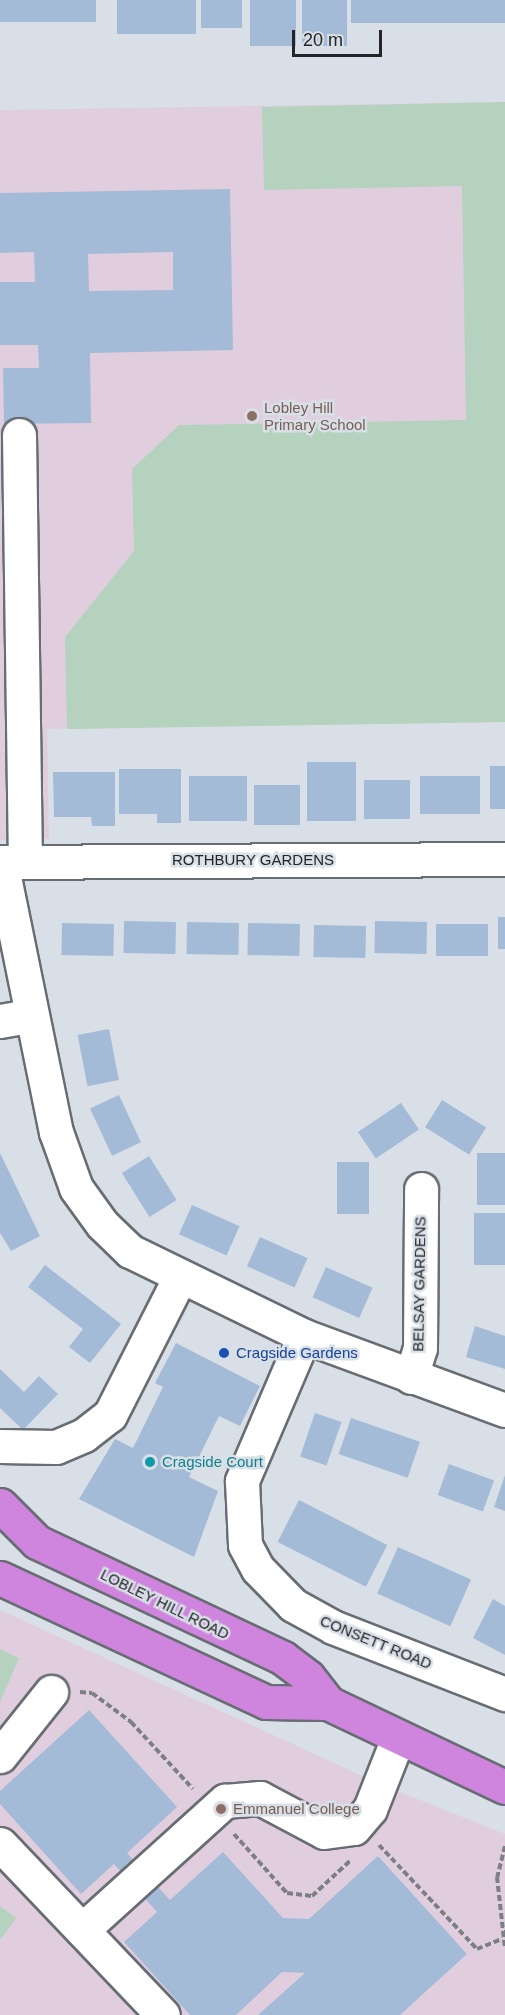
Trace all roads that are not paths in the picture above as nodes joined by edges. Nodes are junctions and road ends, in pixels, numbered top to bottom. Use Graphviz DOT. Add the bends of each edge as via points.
graph roads {
  1 [pos="19,435"];
  2 [pos="505,858"];
  3 [pos="8,862"];
  4 [pos="14,1018"];
  5 [pos="421,1189"];
  6 [pos="180,1277"];
  7 [pos="304,1336"];
  8 [pos="411,1377"];
  9 [pos="505,1410"];
  10 [pos="0,1446"];
  11 [pos="0,1505"];
  12 [pos="0,1532"];
  13 [pos="37,1542"];
  14 [pos="0,1578"];
  15 [pos="51,1692"];
  16 [pos="505,1694"];
  17 [pos="328,1703"];
  18 [pos="398,1738"];
  19 [pos="0,1756"];
  20 [pos="505,1787"];
  21 [pos="0,1844"];
  22 [pos="82,1930"];
  23 [pos="163,2015"];
  1 -- 3 [label="street"];
  2 -- 3 [label="street, ROTHBURY GARDENS"];
  3 -- 4 [label="street"];
  4 -- 6 [label="street" via="76,1188 130,1251"];
  5 -- 8 [label="street, BELSAY GARDENS" via="420,1348"];
  6 -- 7 [label="street"];
  6 -- 10 [label="street" via="110,1415 84,1435 56,1447"];
  7 -- 8 [label="street"];
  7 -- 16 [label="street, CONSETT ROAD" via="242,1481 245,1545 258,1569 293,1605 333,1627"];
  8 -- 9 [label="street"];
  11 -- 13 [label="highway, LOBLEY HILL ROAD"];
  12 -- 13 [label="highway"];
  13 -- 17 [label="highway, LOBLEY HILL ROAD" via="283,1658 308,1677"];
  14 -- 17 [label="highway, LOBLEY HILL ROAD" via="130,1643 266,1702"];
  15 -- 19 [label="street"];
  17 -- 18 [label="highway, LOBLEY HILL ROAD"];
  18 -- 20 [label="highway, LOBLEY HILL ROAD"];
  18 -- 22 [label="street" via="369,1809 358,1823 324,1832 260,1798 225,1801"];
  21 -- 22 [label="street"];
  22 -- 23 [label="street"];
}
